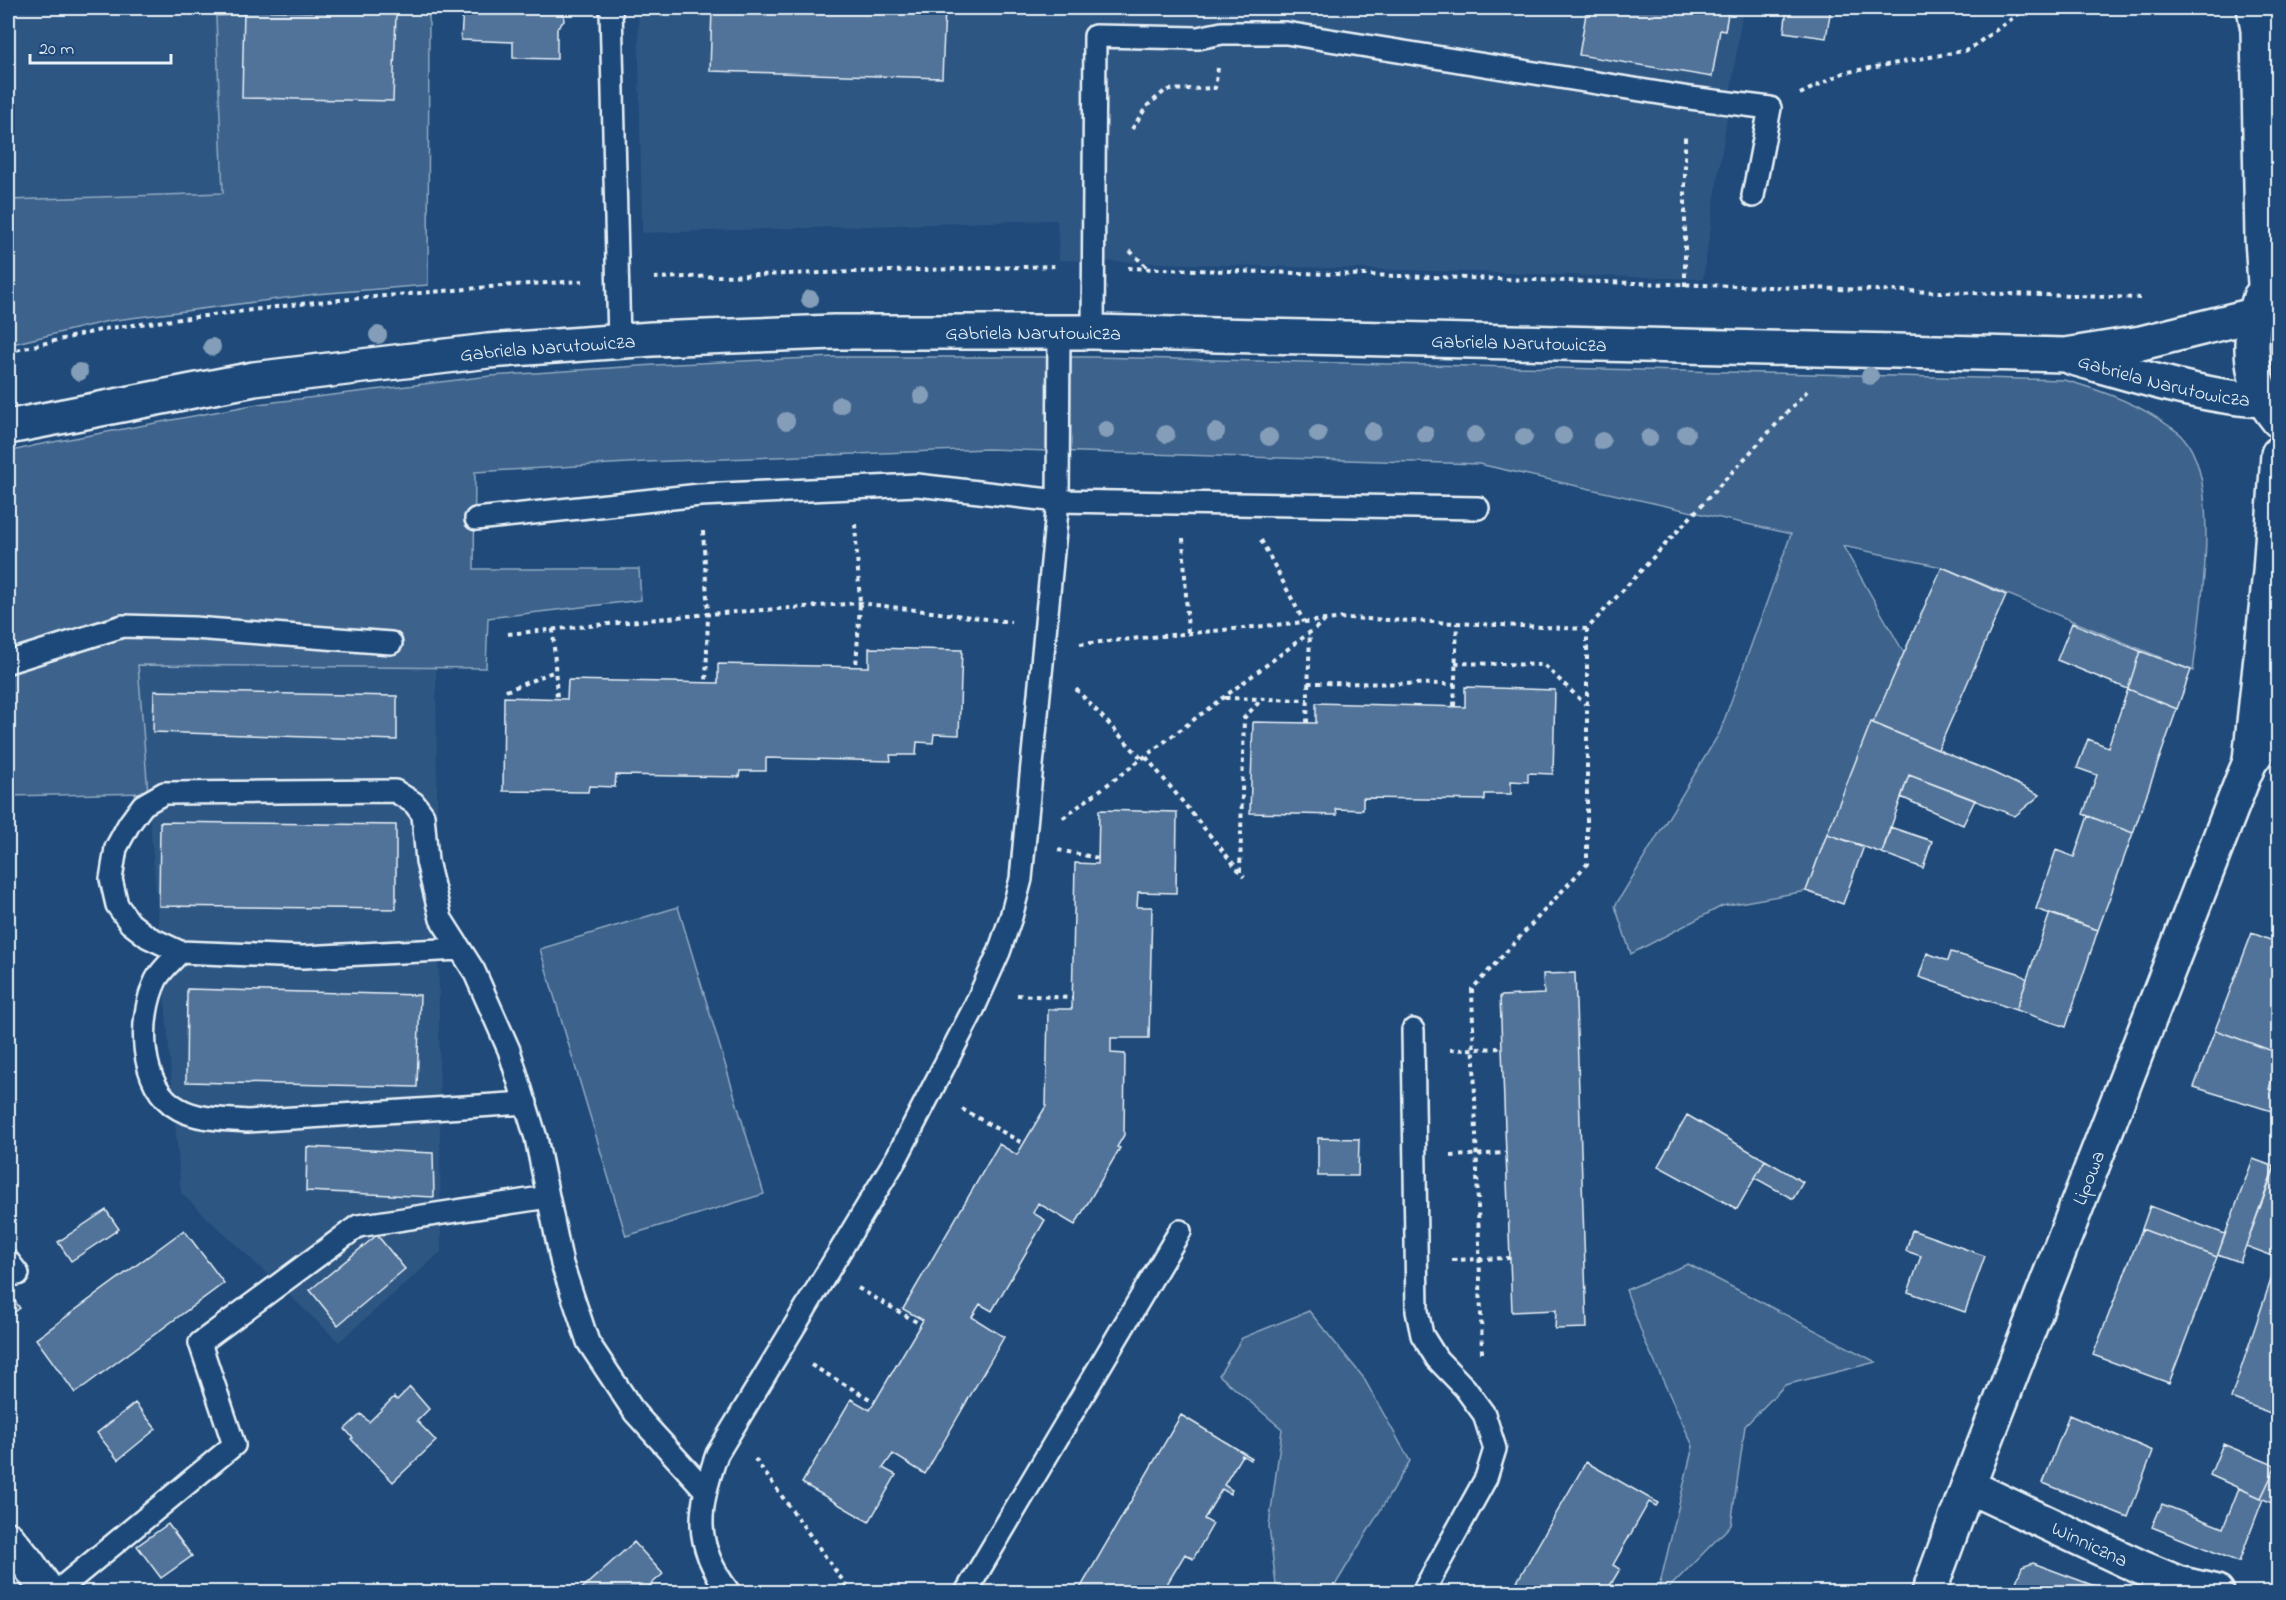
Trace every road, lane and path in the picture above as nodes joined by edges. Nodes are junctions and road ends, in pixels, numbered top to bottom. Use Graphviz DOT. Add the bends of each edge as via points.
graph roads {
  1 [pos="611,8"];
  2 [pos="2027,8"];
  3 [pos="2256,19"];
  4 [pos="1222,33"];
  5 [pos="2278,61"];
  6 [pos="1690,98"];
  7 [pos="1770,108"];
  8 [pos="1130,133"];
  9 [pos="1753,196"];
  10 [pos="1126,245"];
  11 [pos="1149,269"];
  12 [pos="2272,275"];
  13 [pos="1685,286"];
  14 [pos="2254,315"];
  15 [pos="1059,332"];
  16 [pos="1093,332"];
  17 [pos="619,342"];
  18 [pos="2065,355"];
  19 [pos="1810,387"];
  20 [pos="2271,410"];
  21 [pos="8,427"];
  22 [pos="2278,454"];
  23 [pos="853,488"];
  24 [pos="700,495"];
  25 [pos="1058,501"];
  26 [pos="1182,503"];
  27 [pos="1242,503"];
  28 [pos="1478,508"];
  29 [pos="476,519"];
  30 [pos="860,603"];
  31 [pos="708,614"];
  32 [pos="1326,620"];
  33 [pos="1304,622"];
  34 [pos="1457,623"];
  35 [pos="554,629"];
  36 [pos="1587,629"];
  37 [pos="1310,632"];
  38 [pos="508,634"];
  39 [pos="1188,634"];
  40 [pos="1053,642"];
  41 [pos="391,643"];
  42 [pos="8,663"];
  43 [pos="1455,663"];
  44 [pos="856,667"];
  45 [pos="555,671"];
  46 [pos="706,683"];
  47 [pos="1308,683"];
  48 [pos="1455,684"];
  49 [pos="506,691"];
  50 [pos="1223,698"];
  51 [pos="557,699"];
  52 [pos="1263,699"];
  53 [pos="1308,700"];
  54 [pos="1586,704"];
  55 [pos="1454,706"];
  56 [pos="1307,723"];
  57 [pos="2278,723"];
  58 [pos="1144,757"];
  59 [pos="2250,762"];
  60 [pos="1057,823"];
  61 [pos="1056,850"];
  62 [pos="1098,858"];
  63 [pos="1240,872"];
  64 [pos="1244,877"];
  65 [pos="460,950"];
  66 [pos="180,952"];
  67 [pos="1007,995"];
  68 [pos="1072,998"];
  69 [pos="1413,1041"];
  70 [pos="1502,1048"];
  71 [pos="1472,1049"];
  72 [pos="526,1103"];
  73 [pos="961,1109"];
  74 [pos="1024,1144"];
  75 [pos="1506,1153"];
  76 [pos="1475,1154"];
  77 [pos="1414,1158"];
  78 [pos="548,1197"];
  79 [pos="1180,1231"];
  80 [pos="1510,1258"];
  81 [pos="1479,1259"];
  82 [pos="1416,1261"];
  83 [pos="856,1287"];
  84 [pos="920,1324"];
  85 [pos="810,1364"];
  86 [pos="876,1402"];
  87 [pos="1484,1414"];
  88 [pos="1968,1486"];
  89 [pos="705,1490"];
  90 [pos="8,1539"];
  91 [pos="48,1593"];
  92 [pos="56,1593"];
  93 [pos="729,1593"];
  94 [pos="966,1593"];
  95 [pos="1423,1593"];
  96 [pos="1929,1593"];
  97 [pos="2217,1593"];
  1 -- 17 [label="lane"];
  2 -- 7 [label="path" via="1968,50 1843,73"];
  3 -- 5 [label="main road"];
  3 -- 12 [label="main road" via="2262,239"];
  4 -- 6 [label="lane" via="1286,33"];
  4 -- 8 [label="path" via="1215,88 1166,90 1147,106"];
  4 -- 16 [label="lane" via="1198,38 1095,36"];
  6 -- 7 [label="lane"];
  6 -- 13 [label="path" via="1685,123"];
  7 -- 9 [label="lane"];
  10 -- 11 [label="path"];
  12 -- 14 [label="main road"];
  14 -- 18 [label="main road, Gabriela Narutowicza" via="2141,343"];
  14 -- 20 [label="main road" via="2251,338 2257,380"];
  15 -- 16 [label="main road, Gabriela Narutowicza"];
  15 -- 17 [label="main road, Gabriela Narutowicza" via="834,332"];
  15 -- 25 [label="lane"];
  16 -- 18 [label="main road, Gabriela Narutowicza"];
  17 -- 21 [label="main road, Gabriela Narutowicza" via="488,351 254,379"];
  18 -- 20 [label="main road, Gabriela Narutowicza"];
  19 -- 36 [label="path"];
  22 -- 59 [label="main road, Lipowa"];
  23 -- 24 [label="lane"];
  23 -- 25 [label="lane" via="917,485"];
  23 -- 30 [label="path"];
  24 -- 29 [label="lane"];
  24 -- 31 [label="path"];
  25 -- 26 [label="lane"];
  25 -- 40 [label="lane"];
  26 -- 27 [label="lane"];
  26 -- 39 [label="path"];
  27 -- 28 [label="lane"];
  27 -- 33 [label="path"];
  30 -- 31 [label="path"];
  30 -- 40 [label="path" via="1013,622"];
  30 -- 44 [label="path"];
  31 -- 35 [label="path"];
  31 -- 46 [label="path"];
  32 -- 33 [label="path"];
  32 -- 34 [label="path"];
  32 -- 37 [label="path"];
  33 -- 39 [label="path"];
  34 -- 36 [label="path"];
  34 -- 43 [label="path"];
  35 -- 38 [label="path"];
  35 -- 45 [label="path"];
  36 -- 54 [label="path"];
  37 -- 47 [label="path"];
  37 -- 50 [label="path"];
  39 -- 40 [label="path"];
  40 -- 58 [label="path" via="1059,672"];
  40 -- 89 [label="lane" via="1020,879 999,952 897,1157 717,1454"];
  41 -- 42 [label="lane" via="123,626"];
  43 -- 48 [label="path"];
  43 -- 54 [label="path" via="1544,665"];
  45 -- 49 [label="path"];
  45 -- 51 [label="path"];
  47 -- 48 [label="path"];
  47 -- 53 [label="path"];
  48 -- 55 [label="path"];
  50 -- 52 [label="path"];
  50 -- 58 [label="path"];
  52 -- 53 [label="path"];
  52 -- 63 [label="path" via="1244,718"];
  53 -- 56 [label="path"];
  54 -- 71 [label="path" via="1587,864 1472,990"];
  57 -- 59 [label="main road, Lipowa"];
  58 -- 60 [label="path"];
  58 -- 63 [label="path"];
  59 -- 88 [label="main road, Lipowa"];
  61 -- 62 [label="path"];
  63 -- 64 [label="path"];
  65 -- 66 [label="lane" via="303,957"];
  65 -- 66 [label="lane" via="441,919 427,861 423,815 414,803 394,791 164,793 143,805 129,824 116,848 111,879 117,905 130,923 148,938"];
  65 -- 72 [label="lane" via="474,971 509,1050"];
  66 -- 72 [label="lane" via="156,979 144,1017 147,1062 160,1093 179,1109 210,1119 247,1121"];
  67 -- 68 [label="path"];
  69 -- 71 [label="path"];
  69 -- 77 [label="lane"];
  70 -- 71 [label="path"];
  71 -- 76 [label="path"];
  72 -- 78 [label="lane"];
  73 -- 74 [label="path"];
  75 -- 76 [label="path"];
  76 -- 77 [label="path"];
  76 -- 81 [label="path"];
  77 -- 82 [label="lane"];
  78 -- 89 [label="lane" via="562,1264 588,1342 635,1413"];
  78 -- 92 [label="lane" via="358,1226 200,1343 234,1445"];
  79 -- 94 [label="lane"];
  80 -- 81 [label="path"];
  81 -- 82 [label="path"];
  81 -- 87 [label="path"];
  82 -- 87 [label="lane" via="1417,1311 1422,1335 1437,1359"];
  83 -- 84 [label="path"];
  85 -- 86 [label="path"];
  87 -- 95 [label="lane" via="1494,1449 1486,1478"];
  88 -- 96 [label="main road, Lipowa"];
  88 -- 97 [label="main road, Winniczna" via="2140,1567"];
  89 -- 93 [label="lane" via="703,1543 715,1574"];
  90 -- 91 [label="main road"];
}
